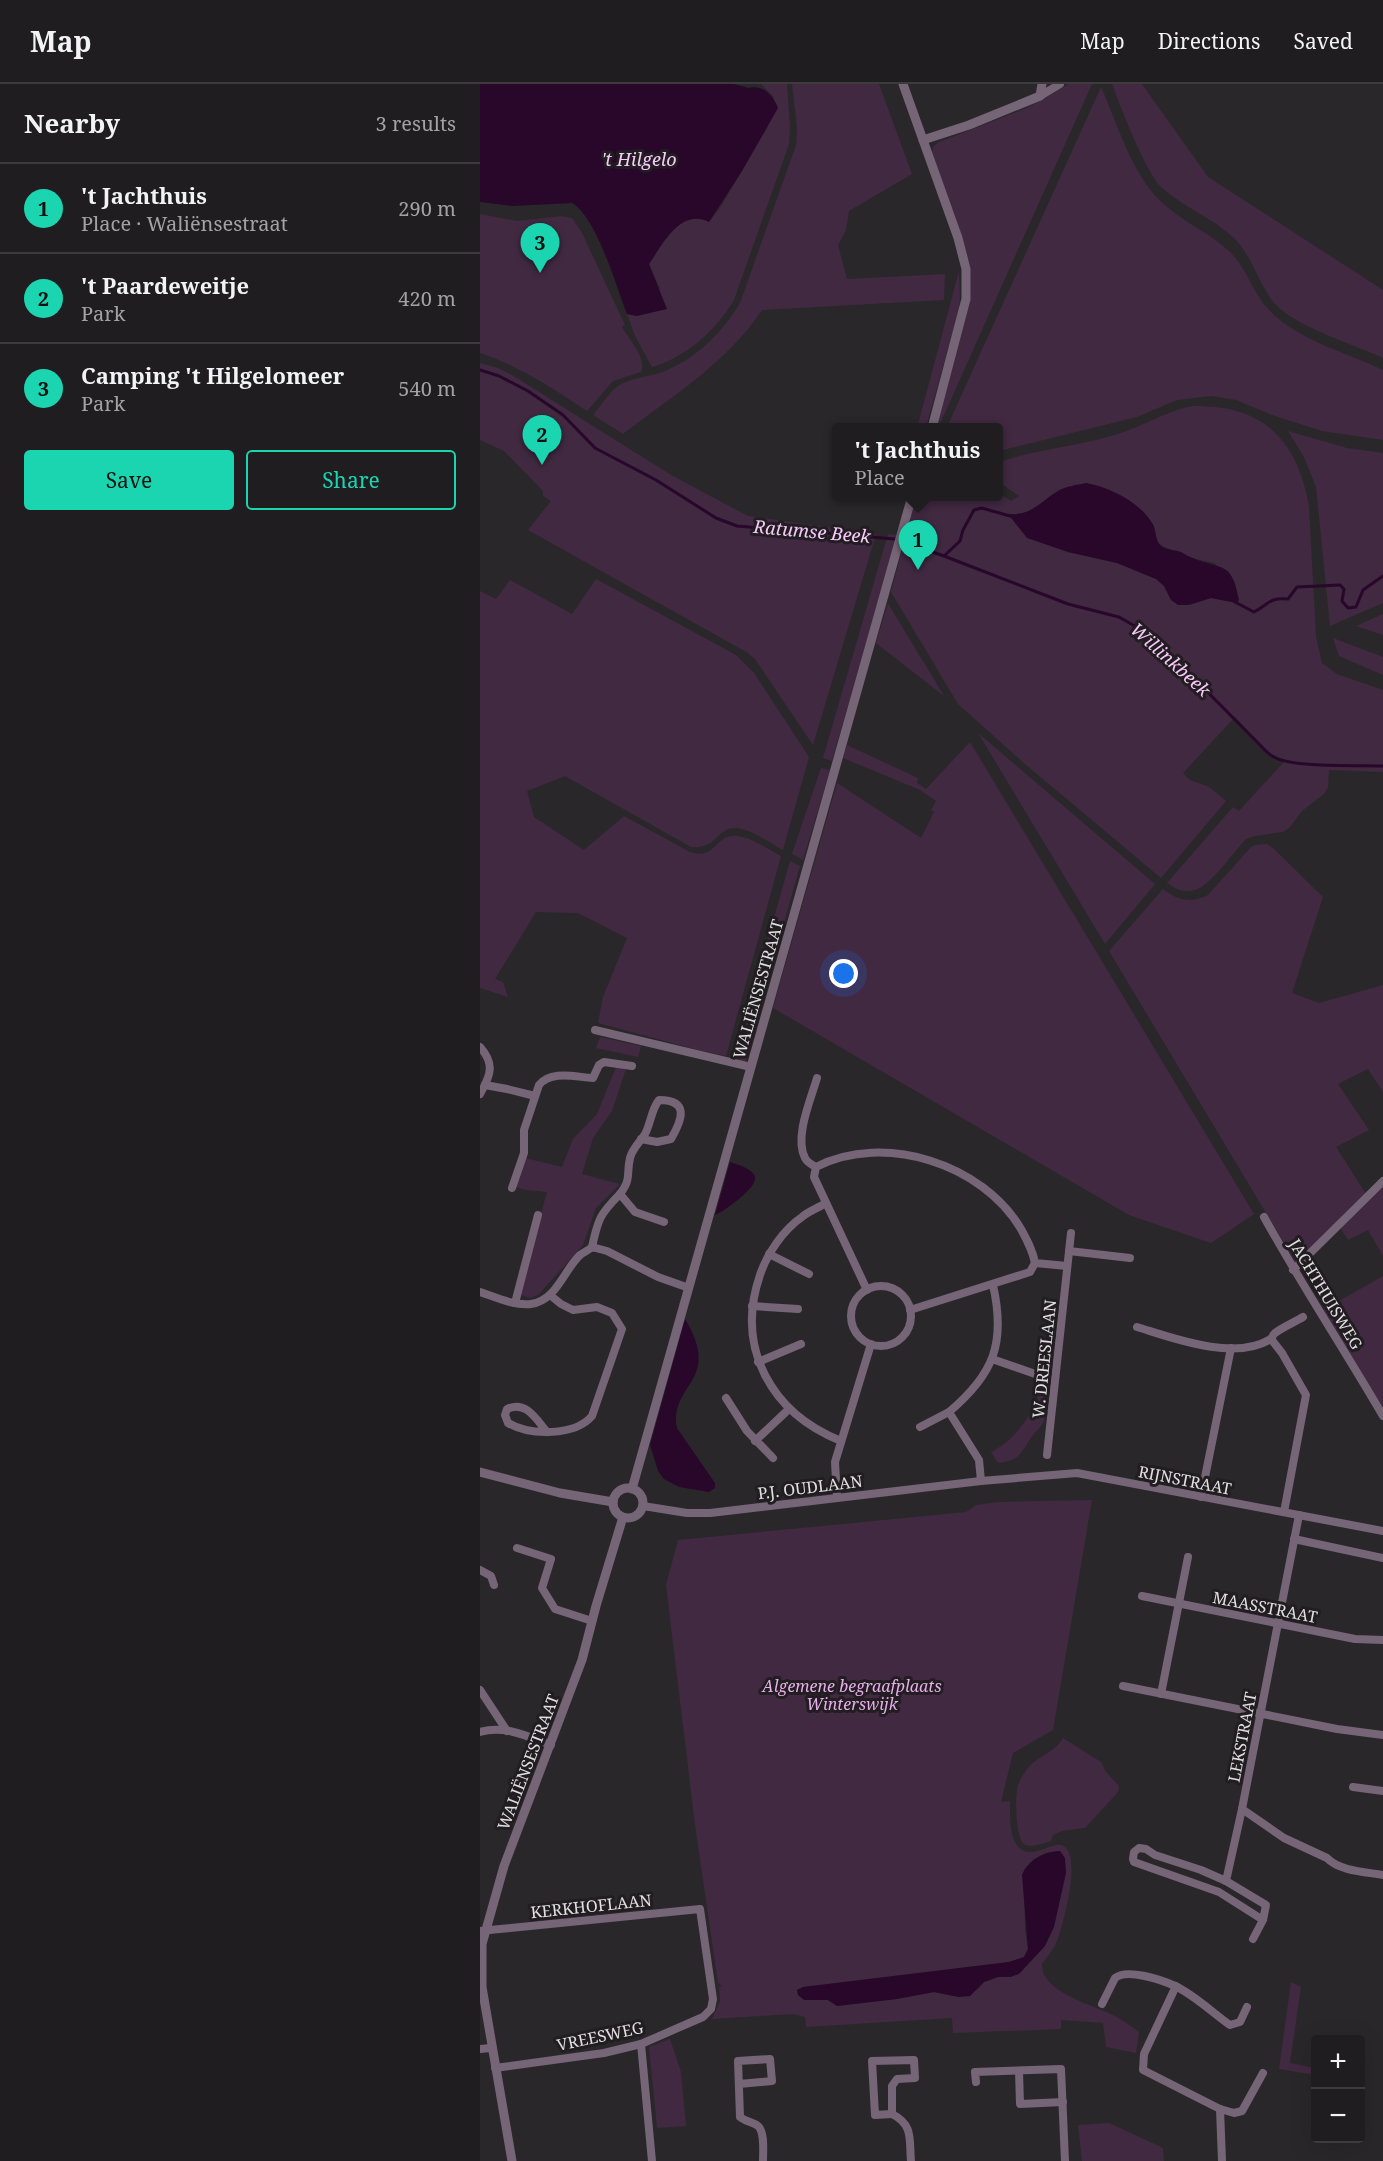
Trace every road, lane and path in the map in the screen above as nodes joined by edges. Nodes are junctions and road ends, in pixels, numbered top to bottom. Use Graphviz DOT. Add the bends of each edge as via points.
graph roads {
  1 [pos="903,84"];
  2 [pos="1042,84"];
  3 [pos="1060,84"];
  4 [pos="1040,96"];
  5 [pos="923,140"];
  6 [pos="933,423"];
  7 [pos="911,501"];
  8 [pos="596,1030"];
  9 [pos="480,1047"];
  10 [pos="632,1066"];
  11 [pos="751,1067"];
  12 [pos="817,1078"];
  13 [pos="485,1085"];
  14 [pos="480,1094"];
  15 [pos="535,1096"];
  16 [pos="641,1139"];
  17 [pos="816,1167"];
  18 [pos="1383,1181"];
  19 [pos="512,1188"];
  20 [pos="620,1194"];
  21 [pos="826,1203"];
  22 [pos="538,1215"];
  23 [pos="1264,1217"];
  24 [pos="664,1222"];
  25 [pos="1071,1233"];
  26 [pos="592,1247"];
  27 [pos="1069,1251"];
  28 [pos="770,1254"];
  29 [pos="1130,1258"];
  30 [pos="1035,1263"];
  31 [pos="1067,1266"];
  32 [pos="1293,1270"];
  33 [pos="809,1274"];
  34 [pos="993,1285"];
  35 [pos="689,1288"];
  36 [pos="867,1290"];
  37 [pos="480,1292"];
  38 [pos="550,1295"];
  39 [pos="514,1303"];
  40 [pos="752,1306"];
  41 [pos="798,1309"];
  42 [pos="910,1310"];
  43 [pos="1303,1317"];
  44 [pos="1137,1327"];
  45 [pos="1271,1339"];
  46 [pos="801,1344"];
  47 [pos="871,1344"];
  48 [pos="1231,1348"];
  49 [pos="992,1359"];
  50 [pos="758,1362"];
  51 [pos="1038,1376"];
  52 [pos="726,1398"];
  53 [pos="789,1409"];
  54 [pos="949,1412"];
  55 [pos="1383,1416"];
  56 [pos="920,1427"];
  57 [pos="547,1432"];
  58 [pos="755,1441"];
  59 [pos="841,1441"];
  60 [pos="1047,1455"];
  61 [pos="773,1458"];
  62 [pos="480,1472"];
  63 [pos="981,1481"];
  64 [pos="632,1489"];
  65 [pos="837,1497"];
  66 [pos="1201,1497"];
  67 [pos="613,1502"];
  68 [pos="643,1506"];
  69 [pos="1284,1512"];
  70 [pos="1299,1515"];
  71 [pos="622,1517"];
  72 [pos="1383,1531"];
  73 [pos="1294,1539"];
  74 [pos="517,1548"];
  75 [pos="1188,1557"];
  76 [pos="1383,1558"];
  77 [pos="480,1570"];
  78 [pos="494,1585"];
  79 [pos="1142,1596"];
  80 [pos="1179,1604"];
  81 [pos="592,1621"];
  82 [pos="1277,1623"];
  83 [pos="1383,1640"];
  84 [pos="1123,1686"];
  85 [pos="480,1690"];
  86 [pos="1161,1694"];
  87 [pos="1260,1714"];
  88 [pos="507,1731"];
  89 [pos="480,1732"];
  90 [pos="1383,1735"];
  91 [pos="551,1745"];
  92 [pos="1353,1787"];
  93 [pos="1383,1791"];
  94 [pos="1242,1809"];
  95 [pos="1383,1875"];
  96 [pos="1226,1881"];
  97 [pos="700,1909"];
  98 [pos="1263,1920"];
  99 [pos="482,1931"];
  100 [pos="1254,1939"];
  101 [pos="1176,1986"];
  102 [pos="1102,2004"];
  103 [pos="1247,2007"];
  104 [pos="641,2044"];
  105 [pos="491,2048"];
  106 [pos="480,2049"];
  107 [pos="495,2068"];
  108 [pos="1019,2071"];
  109 [pos="1263,2073"];
  110 [pos="976,2082"];
  111 [pos="739,2084"];
  112 [pos="1063,2102"];
  113 [pos="1220,2109"];
  114 [pos="892,2114"];
  115 [pos="512,2161"];
  116 [pos="652,2161"];
  117 [pos="763,2161"];
  118 [pos="910,2161"];
  119 [pos="1065,2161"];
  120 [pos="1222,2161"];
  1 -- 5 [label="street"];
  2 -- 4 [label="street"];
  3 -- 4 [label="street"];
  4 -- 5 [label="street"];
  5 -- 6 [label="street" via="958,238 967,284 962,318"];
  7 -- 11 [label="street, WALIËNSESTRAAT"];
  8 -- 11 [label="street"];
  9 -- 13 [label="street" via="489,1059 491,1073"];
  10 -- 15 [label="street" via="604,1062 593,1078 552,1076 539,1085"];
  11 -- 35 [label="street, WALIËNSESTRAAT"];
  12 -- 17 [label="street" via="801,1145 806,1160"];
  13 -- 14 [label="street"];
  13 -- 15 [label="street"];
  15 -- 19 [label="street" via="524,1130 524,1153"];
  16 -- 16 [label="street" via="671,1139 679,1125 678,1103 659,1100"];
  16 -- 20 [label="street" via="630,1156 628,1183"];
  17 -- 21 [label="street" via="814,1177"];
  17 -- 30 [label="street" via="855,1155 882,1153 914,1156 952,1169 998,1200 1016,1221"];
  18 -- 32 [label="street"];
  20 -- 24 [label="street" via="635,1212"];
  20 -- 26 [label="street" via="603,1211"];
  21 -- 28 [label="street" via="801,1217"];
  21 -- 36 [label="street"];
  22 -- 39 [label="street"];
  23 -- 32 [label="street, JACHTHUISWEG"];
  25 -- 27 [label="street, W. DREESLAAN"];
  26 -- 35 [label="street"];
  26 -- 38 [label="street" via="580,1255"];
  27 -- 29 [label="street"];
  27 -- 31 [label="street, W. DREESLAAN"];
  28 -- 33 [label="street"];
  28 -- 40 [label="street"];
  30 -- 31 [label="street"];
  30 -- 34 [label="street" via="1030,1272"];
  31 -- 60 [label="street, W. DREESLAAN"];
  32 -- 55 [label="street, JACHTHUISWEG"];
  34 -- 42 [label="street"];
  34 -- 49 [label="street" via="998,1331"];
  35 -- 64 [label="street, WALIËNSESTRAAT"];
  36 -- 42 [label="street" via="888,1287 906,1300"];
  36 -- 47 [label="street" via="852,1307 851,1318 861,1339"];
  37 -- 39 [label="street"];
  38 -- 39 [label="street" via="531,1304"];
  38 -- 57 [label="street" via="573,1310 597,1307 612,1313 622,1329 592,1416 576,1428"];
  40 -- 41 [label="street"];
  40 -- 50 [label="street"];
  42 -- 47 [label="street" via="905,1334 883,1346"];
  43 -- 45 [label="street"];
  44 -- 48 [label="street" via="1193,1344"];
  45 -- 48 [label="street"];
  45 -- 69 [label="street" via="1306,1395"];
  46 -- 50 [label="street"];
  47 -- 59 [label="street"];
  48 -- 66 [label="street"];
  49 -- 51 [label="street"];
  49 -- 54 [label="street" via="970,1394"];
  50 -- 53 [label="street"];
  52 -- 58 [label="street"];
  53 -- 58 [label="street"];
  53 -- 59 [label="street" via="821,1433"];
  54 -- 56 [label="street"];
  54 -- 63 [label="street" via="979,1460"];
  57 -- 57 [label="street" via="528,1409 507,1409 508,1423 517,1429"];
  58 -- 61 [label="street"];
  59 -- 65 [label="street" via="835,1462"];
  62 -- 67 [label="street"];
  63 -- 65 [label="street, P.J. OUDLAAN"];
  63 -- 66 [label="street, RIJNSTRAAT" via="1077,1473"];
  64 -- 67 [label="street" via="621,1490"];
  64 -- 68 [label="street" via="641,1495"];
  65 -- 68 [label="street, P.J. OUDLAAN" via="710,1514"];
  66 -- 69 [label="street, RIJNSTRAAT"];
  67 -- 71 [label="street"];
  68 -- 71 [label="street" via="633,1517"];
  69 -- 70 [label="street, RIJNSTRAAT"];
  70 -- 72 [label="street, RIJNSTRAAT"];
  70 -- 73 [label="street, LEKSTRAAT"];
  71 -- 81 [label="street, WALIËNSESTRAAT"];
  73 -- 76 [label="street"];
  73 -- 82 [label="street, LEKSTRAAT"];
  74 -- 81 [label="street" via="551,1559 542,1588 555,1610"];
  75 -- 80 [label="street"];
  77 -- 78 [label="street" via="491,1576"];
  79 -- 80 [label="street, MAASSTRAAT"];
  80 -- 82 [label="street, MAASSTRAAT"];
  80 -- 86 [label="street"];
  81 -- 91 [label="street, WALIËNSESTRAAT"];
  82 -- 83 [label="street, MAASSTRAAT" via="1355,1639"];
  82 -- 87 [label="street, LEKSTRAAT"];
  84 -- 86 [label="street"];
  85 -- 88 [label="street"];
  86 -- 87 [label="street"];
  87 -- 90 [label="street"];
  87 -- 94 [label="street, LEKSTRAAT"];
  88 -- 89 [label="street" via="494,1728"];
  88 -- 91 [label="street"];
  91 -- 99 [label="street, WALIËNSESTRAAT"];
  92 -- 93 [label="street"];
  94 -- 95 [label="street" via="1284,1838 1332,1863"];
  94 -- 96 [label="street, LEKSTRAAT"];
  96 -- 98 [label="street" via="1266,1905"];
  96 -- 98 [label="street" via="1146,1849 1139,1848 1133,1855 1132,1859 1139,1864 1219,1892"];
  97 -- 99 [label="street, KERKHOFLAAN"];
  97 -- 104 [label="street, VREESWEG" via="711,2008 703,2017"];
  98 -- 100 [label="street"];
  99 -- 105 [label="street, WALIËNSESTRAAT" via="481,1966"];
  101 -- 102 [label="street" via="1146,1977 1119,1975"];
  101 -- 103 [label="street" via="1230,2025 1240,2022"];
  101 -- 113 [label="street" via="1144,2054 1143,2070"];
  104 -- 107 [label="street, VREESWEG"];
  104 -- 116 [label="street"];
  105 -- 106 [label="street"];
  105 -- 107 [label="street, WALIËNSESTRAAT"];
  107 -- 115 [label="street, WALIËNSESTRAAT"];
  108 -- 110 [label="street" via="975,2073"];
  108 -- 112 [label="street" via="1061,2069"];
  108 -- 112 [label="street" via="1020,2104"];
  109 -- 113 [label="street" via="1242,2111"];
  111 -- 111 [label="street" via="738,2061 770,2059 772,2081"];
  111 -- 117 [label="street" via="740,2117 761,2130"];
  112 -- 119 [label="street"];
  113 -- 120 [label="street"];
  114 -- 114 [label="street" via="892,2086 897,2079 915,2078 914,2060 872,2061 875,2115"];
  114 -- 118 [label="street" via="909,2128"];
}
